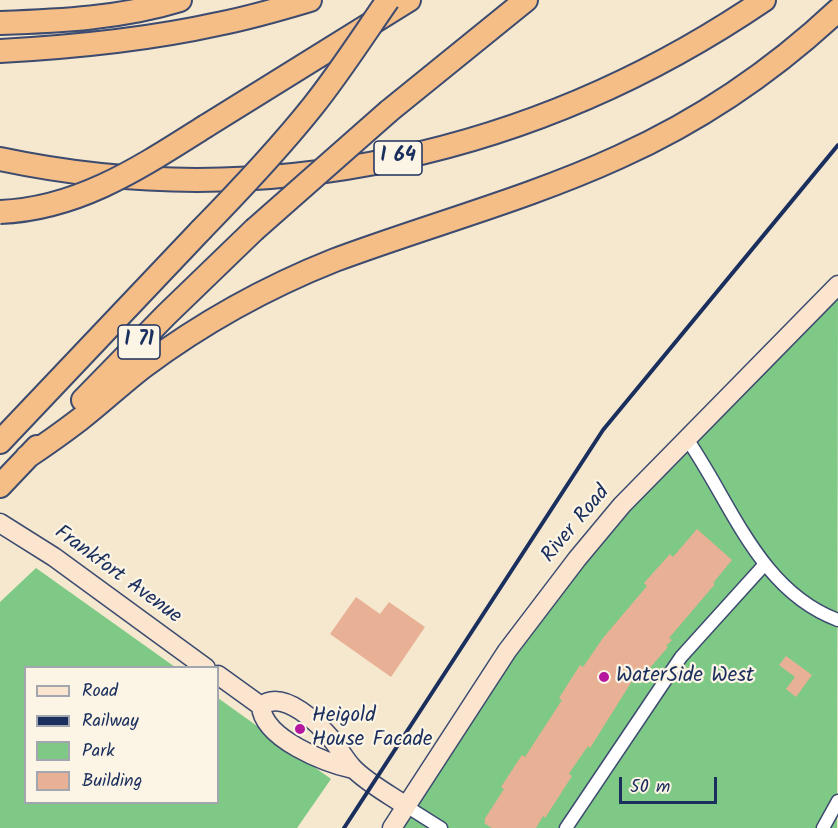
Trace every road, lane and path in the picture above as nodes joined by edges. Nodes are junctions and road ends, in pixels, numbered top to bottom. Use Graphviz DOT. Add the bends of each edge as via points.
graph roads {
  1 [pos="132,0"];
  2 [pos="180,0"];
  3 [pos="310,0"];
  4 [pos="388,0"];
  5 [pos="410,0"];
  6 [pos="526,0"];
  7 [pos="764,0"];
  8 [pos="838,10"];
  9 [pos="0,11"];
  10 [pos="0,23"];
  11 [pos="0,51"];
  12 [pos="0,159"];
  13 [pos="0,212"];
  14 [pos="838,285"];
  15 [pos="687,439"];
  16 [pos="0,442"];
  17 [pos="27,458"];
  18 [pos="3,482"];
  19 [pos="0,523"];
  20 [pos="765,564"];
  21 [pos="838,620"];
  22 [pos="203,666"];
  23 [pos="219,676"];
  24 [pos="261,706"];
  25 [pos="353,769"];
  26 [pos="838,801"];
  27 [pos="406,806"];
  28 [pos="392,828"];
  29 [pos="441,828"];
  30 [pos="566,828"];
  31 [pos="823,828"];
  1 -- 9 [label="highway"];
  2 -- 10 [label="highway" via="79,19"];
  3 -- 11 [label="highway" via="217,25 159,35"];
  4 -- 16 [label="highway, I 71, bridge" via="309,111 267,161"];
  5 -- 13 [label="highway, bridge" via="129,174 85,195"];
  6 -- 17 [label="highway, I 71, bridge" via="388,111 254,230"];
  7 -- 12 [label="highway, I 64" via="642,73 568,106 468,141 376,163 284,176 165,179"];
  8 -- 17 [label="highway" via="740,88 650,142 545,187 335,260 237,307 144,367"];
  14 -- 15 [label="street, River Road"];
  15 -- 20 [label="street"];
  15 -- 27 [label="street, River Road" via="622,505 556,586 507,651"];
  17 -- 18 [label="highway, I 71"];
  19 -- 22 [label="street, Frankfort Avenue" via="54,557"];
  20 -- 21 [label="street" via="791,591"];
  20 -- 30 [label="street" via="681,657"];
  23 -- 24 [label="street"];
  24 -- 25 [label="street" via="265,721 284,739 321,759"];
  24 -- 25 [label="street" via="277,701 311,718"];
  25 -- 27 [label="street"];
  26 -- 31 [label="street"];
  27 -- 28 [label="street, River Road"];
  27 -- 29 [label="street"];
}
